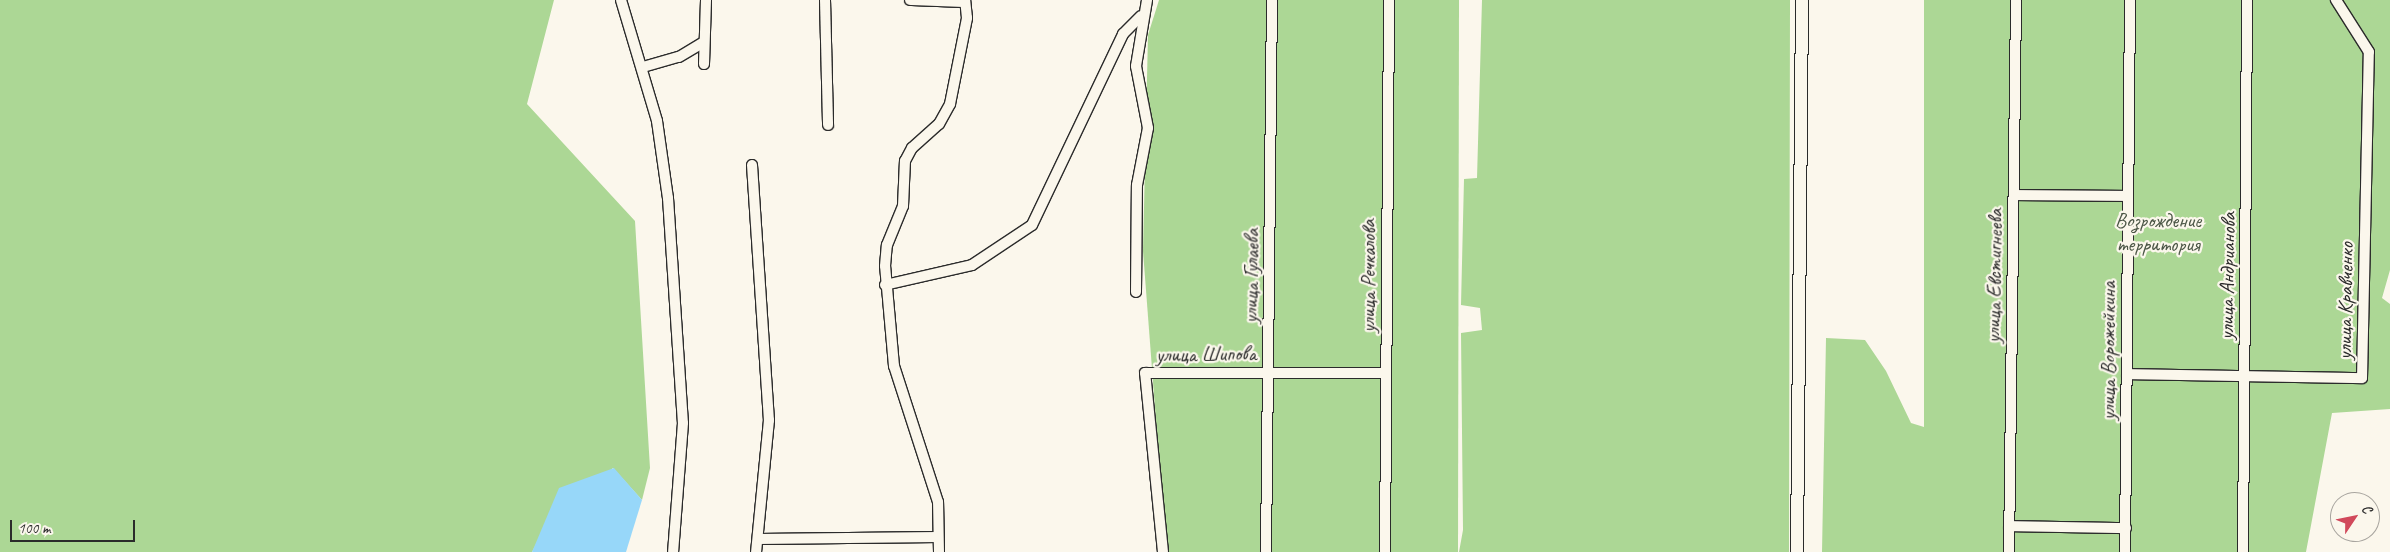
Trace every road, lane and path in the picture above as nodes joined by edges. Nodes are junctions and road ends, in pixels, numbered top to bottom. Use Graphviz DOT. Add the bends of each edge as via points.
graph roads {
  1 [pos="621,0"];
  2 [pos="706,0"];
  3 [pos="825,0"];
  4 [pos="910,0"];
  5 [pos="1147,0"];
  6 [pos="1272,0"];
  7 [pos="1389,0"];
  8 [pos="1802,0"];
  9 [pos="2016,0"];
  10 [pos="2130,0"];
  11 [pos="2247,0"];
  12 [pos="2336,0"];
  13 [pos="965,1"];
  14 [pos="1141,16"];
  15 [pos="702,43"];
  16 [pos="704,64"];
  17 [pos="643,67"];
  18 [pos="828,125"];
  19 [pos="752,165"];
  20 [pos="2014,195"];
  21 [pos="2128,196"];
  22 [pos="885,285"];
  23 [pos="1136,292"];
  24 [pos="1268,372"];
  25 [pos="1386,373"];
  26 [pos="2127,374"];
  27 [pos="2244,376"];
  28 [pos="2009,526"];
  29 [pos="2126,528"];
  30 [pos="938,537"];
  31 [pos="758,539"];
  32 [pos="673,552"];
  33 [pos="756,552"];
  34 [pos="939,552"];
  35 [pos="1163,552"];
  36 [pos="1266,552"];
  37 [pos="1385,552"];
  38 [pos="1797,552"];
  39 [pos="2009,552"];
  40 [pos="2125,552"];
  41 [pos="2242,552"];
  1 -- 17 [label="street"];
  2 -- 15 [label="street"];
  3 -- 18 [label="street"];
  4 -- 13 [label="street"];
  5 -- 14 [label="street"];
  6 -- 24 [label="street, улица Гулаева"];
  7 -- 25 [label="street, улица Речкалова"];
  8 -- 38 [label="main road"];
  9 -- 20 [label="street, улица Евстигнеева"];
  10 -- 21 [label="street, улица Ворожейкина"];
  11 -- 27 [label="street, улица Андрианова"];
  12 -- 27 [label="street, улица Кравченко" via="2370,52 2362,378"];
  13 -- 22 [label="street" via="967,18 946,115 905,161 903,206 886,245"];
  14 -- 22 [label="street" via="1123,34 1032,225 972,264"];
  14 -- 23 [label="street" via="1136,66 1148,128 1137,185"];
  15 -- 16 [label="street"];
  15 -- 17 [label="street" via="679,57"];
  17 -- 32 [label="street" via="658,121 681,351 683,423"];
  19 -- 31 [label="street" via="769,420"];
  20 -- 21 [label="street"];
  20 -- 28 [label="street, улица Евстигнеева"];
  21 -- 26 [label="street, улица Ворожейкина"];
  22 -- 30 [label="street" via="894,366 938,502"];
  24 -- 25 [label="street, улица Шипова"];
  24 -- 35 [label="street, улица Шипова" via="1145,373"];
  24 -- 36 [label="street, улица Гулаева"];
  25 -- 37 [label="street, улица Речкалова"];
  26 -- 27 [label="street, улица Кравченко"];
  26 -- 29 [label="street, улица Ворожейкина"];
  27 -- 41 [label="street, улица Андрианова"];
  28 -- 29 [label="street"];
  28 -- 39 [label="street, улица Евстигнеева"];
  29 -- 40 [label="street, улица Ворожейкина"];
  30 -- 31 [label="street"];
  30 -- 34 [label="street"];
  31 -- 33 [label="street"];
}
